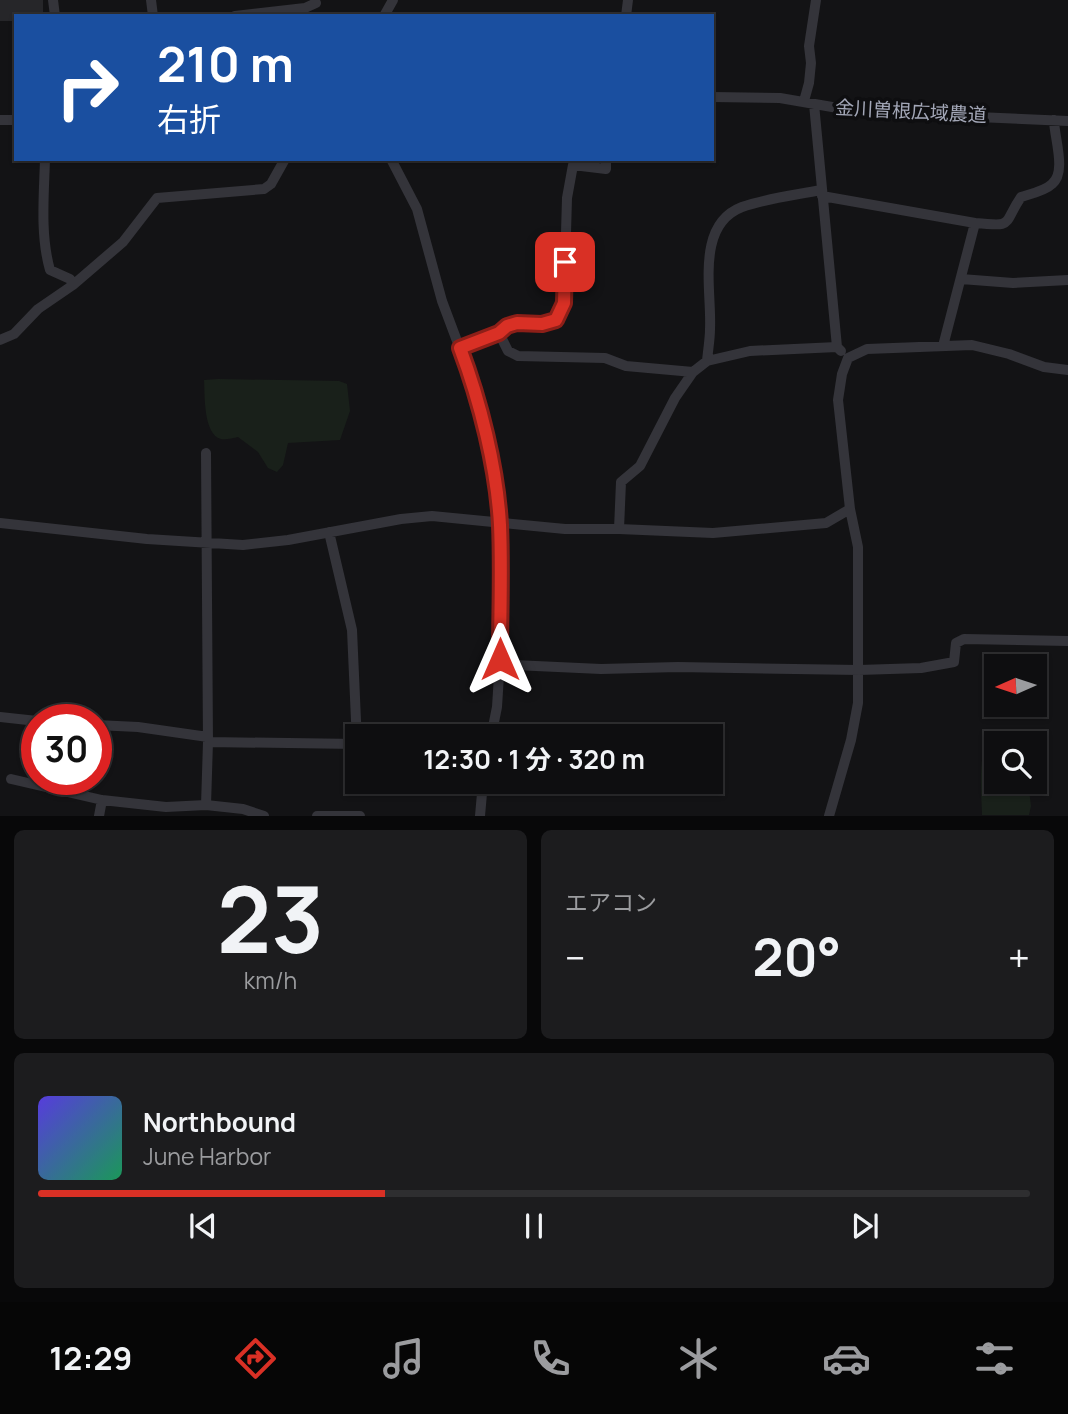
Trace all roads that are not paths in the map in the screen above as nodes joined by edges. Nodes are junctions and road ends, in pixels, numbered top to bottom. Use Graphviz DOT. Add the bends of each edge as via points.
graph roads {
  1 [pos="816,0"];
  2 [pos="315,1"];
  3 [pos="252,14"];
  4 [pos="714,97"];
  5 [pos="809,103"];
  6 [pos="1054,120"];
  7 [pos="1068,121"];
  8 [pos="45,161"];
  9 [pos="284,161"];
  10 [pos="392,161"];
  11 [pos="606,161"];
  12 [pos="821,193"];
  13 [pos="975,223"];
  14 [pos="961,279"];
  15 [pos="1068,280"];
  16 [pos="73,285"];
  17 [pos="499,333"];
  18 [pos="0,340"];
  19 [pos="837,346"];
  20 [pos="943,346"];
  21 [pos="460,348"];
  22 [pos="848,358"];
  23 [pos="707,361"];
  24 [pos="1068,370"];
  25 [pos="693,372"];
  26 [pos="206,453"];
  27 [pos="850,509"];
  28 [pos="0,523"];
  29 [pos="500,524"];
  30 [pos="619,529"];
  31 [pos="329,532"];
  32 [pos="208,543"];
  33 [pos="1068,641"];
  34 [pos="500,659"];
  35 [pos="859,670"];
  36 [pos="0,718"];
  37 [pos="21,720"];
  38 [pos="356,724"];
  39 [pos="494,724"];
  40 [pos="112,726"];
  41 [pos="208,740"];
  42 [pos="345,743"];
  43 [pos="11,779"];
  44 [pos="482,794"];
  45 [pos="102,800"];
  46 [pos="206,805"];
  47 [pos="99,816"];
  48 [pos="264,816"];
  49 [pos="317,816"];
  50 [pos="360,816"];
  51 [pos="480,816"];
  52 [pos="829,816"];
  1 -- 5 [label="street" via="809,46"];
  2 -- 3 [label="street" via="305,8"];
  4 -- 5 [label="street, 金川曽根広域農道"];
  5 -- 6 [label="street, 金川曽根広域農道" via="860,112"];
  5 -- 12 [label="street"];
  6 -- 7 [label="street, 金川曽根広域農道"];
  6 -- 13 [label="street" via="1060,159 1051,185 1021,197 1006,223"];
  8 -- 16 [label="street" via="46,257 50,270"];
  9 -- 16 [label="street" via="264,189 157,198 122,243"];
  10 -- 21 [label="street" via="417,208"];
  11 -- 17 [label="street" via="606,169 573,165 567,198 564,303 556,320 517,323"];
  12 -- 13 [label="street"];
  12 -- 19 [label="street"];
  12 -- 23 [label="street" via="741,208 715,232 709,261"];
  13 -- 14 [label="street"];
  14 -- 15 [label="street"];
  14 -- 20 [label="street"];
  16 -- 18 [label="street" via="38,309 14,334"];
  17 -- 21 [label="street"];
  17 -- 25 [label="street" via="508,351 518,356 605,358 626,366"];
  19 -- 22 [label="street"];
  19 -- 23 [label="street" via="750,351"];
  20 -- 22 [label="street" via="867,349"];
  20 -- 24 [label="street" via="972,345"];
  21 -- 29 [label="street" via="475,389"];
  22 -- 27 [label="street" via="838,400"];
  23 -- 25 [label="street"];
  25 -- 30 [label="street" via="640,466 621,482"];
  26 -- 32 [label="street"];
  27 -- 30 [label="street" via="826,523 726,532"];
  27 -- 35 [label="street" via="858,547"];
  28 -- 32 [label="street"];
  29 -- 30 [label="street"];
  29 -- 31 [label="street" via="432,516"];
  29 -- 34 [label="street"];
  31 -- 32 [label="street" via="243,545"];
  31 -- 38 [label="street" via="352,630"];
  32 -- 41 [label="street"];
  33 -- 35 [label="street" via="964,639 956,643 954,662"];
  34 -- 35 [label="street" via="514,665 601,669"];
  34 -- 39 [label="street"];
  35 -- 52 [label="street" via="851,740"];
  36 -- 37 [label="street"];
  40 -- 41 [label="street"];
  41 -- 42 [label="street"];
  41 -- 46 [label="street"];
  43 -- 45 [label="street"];
  44 -- 51 [label="street"];
  45 -- 46 [label="street" via="166,807"];
  45 -- 47 [label="street"];
  46 -- 48 [label="street"];
  49 -- 50 [label="street"];
}
